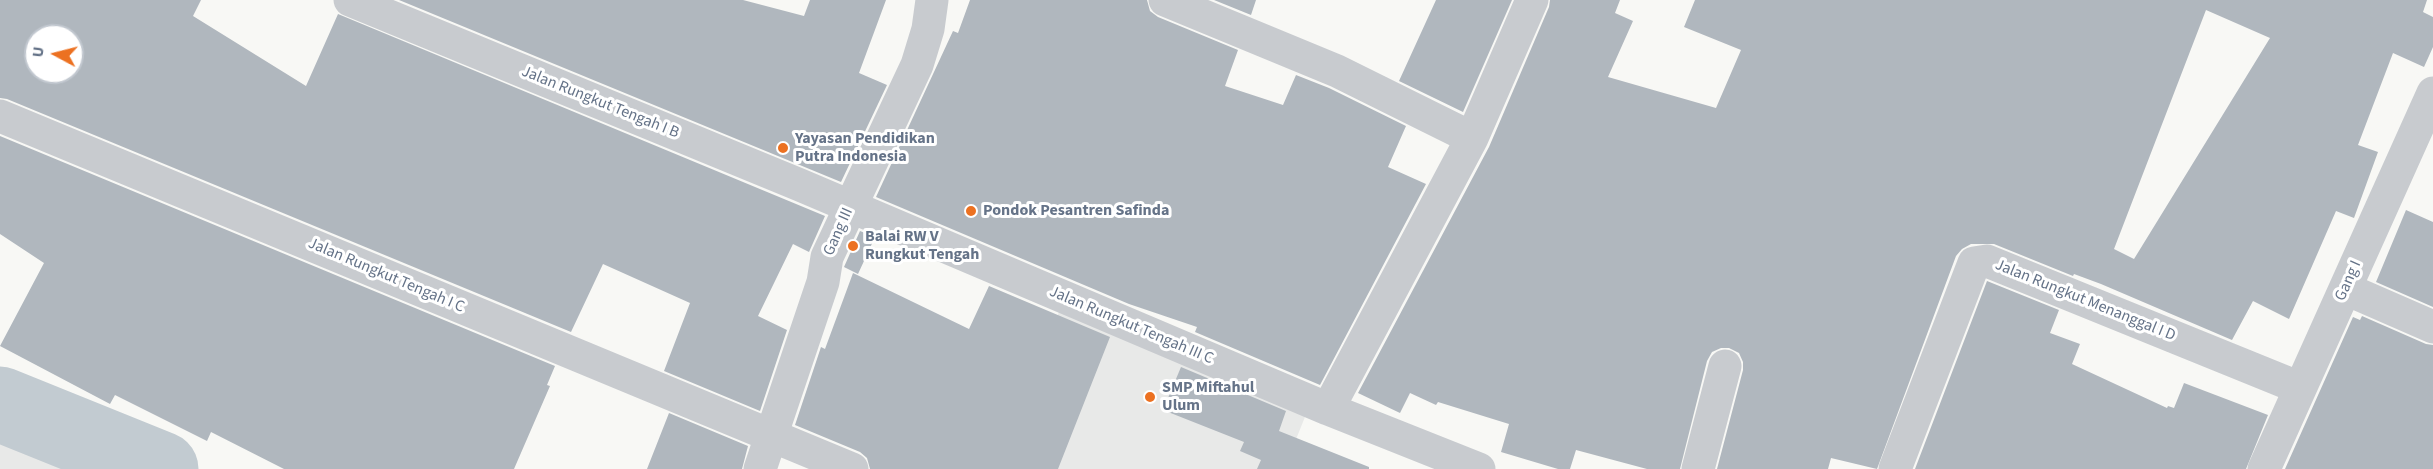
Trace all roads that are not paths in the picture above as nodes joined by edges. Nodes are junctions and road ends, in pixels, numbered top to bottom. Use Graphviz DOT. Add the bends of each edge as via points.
graph roads {
  1 [pos="351,0"];
  2 [pos="932,0"];
  3 [pos="1165,0"];
  4 [pos="1532,0"];
  5 [pos="2433,93"];
  6 [pos="0,116"];
  7 [pos="1472,138"];
  8 [pos="850,207"];
  9 [pos="2346,289"];
  10 [pos="2433,327"];
  11 [pos="1725,366"];
  12 [pos="2300,388"];
  13 [pos="1328,409"];
  14 [pos="772,436"];
  15 [pos="760,469"];
  16 [pos="852,469"];
  17 [pos="1479,469"];
  18 [pos="1698,469"];
  19 [pos="1895,469"];
  20 [pos="2264,469"];
  1 -- 8 [label="street, Jalan Rungkut Tengah I B"];
  2 -- 8 [label="street, Gang III" via="928,29 916,65"];
  3 -- 7 [label="street" via="1337,71"];
  4 -- 7 [label="street"];
  5 -- 9 [label="street, Gang I"];
  6 -- 14 [label="street, Jalan Rungkut Tengah I C"];
  7 -- 13 [label="street"];
  8 -- 13 [label="street, Jalan Rungkut Tengah III C"];
  8 -- 14 [label="street, Gang III" via="827,258 823,282"];
  9 -- 10 [label="street"];
  9 -- 12 [label="street, Gang I"];
  11 -- 18 [label="street"];
  12 -- 19 [label="street, Jalan Rungkut Menanggal I D" via="1980,261 1974,263"];
  12 -- 20 [label="street, Gang I"];
  13 -- 17 [label="street, Jalan Rungkut Tengah III C"];
  14 -- 15 [label="street, Gang III"];
  14 -- 16 [label="street, Jalan Rungkut Tengah I C"];
}
